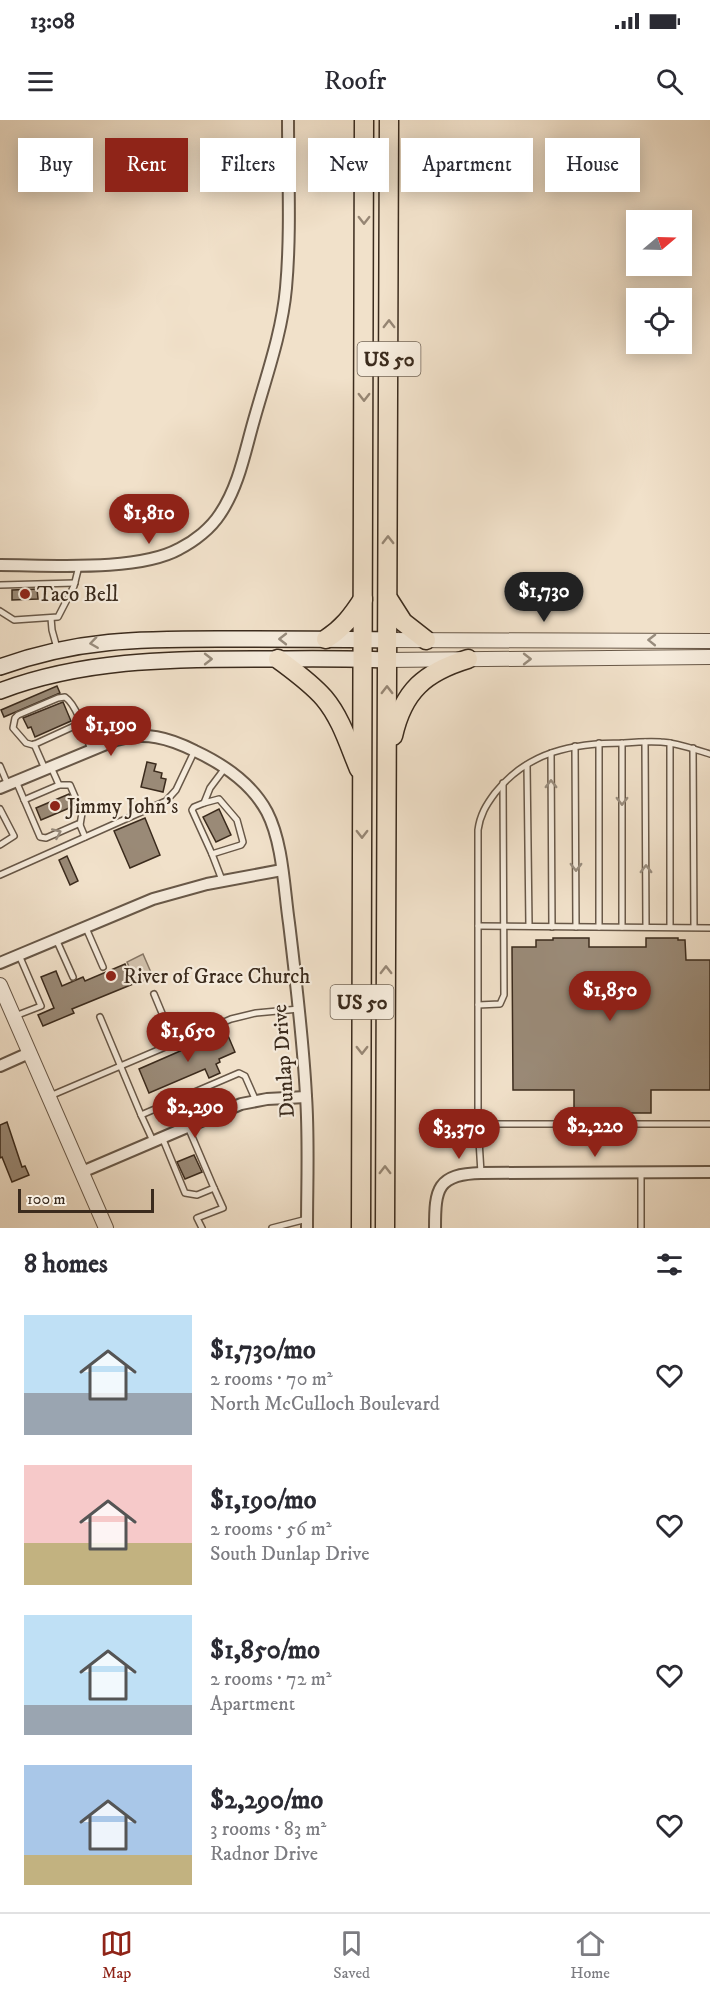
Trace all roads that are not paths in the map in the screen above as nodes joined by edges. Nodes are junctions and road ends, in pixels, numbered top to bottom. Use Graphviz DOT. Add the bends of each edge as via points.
graph roads {
  1 [pos="288,120"];
  2 [pos="364,120"];
  3 [pos="389,120"];
  4 [pos="79,564"];
  5 [pos="0,565"];
  6 [pos="75,583"];
  7 [pos="0,585"];
  8 [pos="363,599"];
  9 [pos="388,599"];
  10 [pos="0,611"];
  11 [pos="51,618"];
  12 [pos="326,639"];
  13 [pos="362,639"];
  14 [pos="388,640"];
  15 [pos="426,640"];
  16 [pos="710,641"];
  17 [pos="57,650"];
  18 [pos="710,657"];
  19 [pos="278,659"];
  20 [pos="362,659"];
  21 [pos="468,659"];
  22 [pos="387,660"];
  23 [pos="0,667"];
  24 [pos="0,691"];
  25 [pos="81,723"];
  26 [pos="622,742"];
  27 [pos="645,742"];
  28 [pos="599,743"];
  29 [pos="670,743"];
  30 [pos="34,744"];
  31 [pos="575,746"];
  32 [pos="693,748"];
  33 [pos="92,750"];
  34 [pos="195,750"];
  35 [pos="551,753"];
  36 [pos="710,754"];
  37 [pos="388,761"];
  38 [pos="527,765"];
  39 [pos="0,766"];
  40 [pos="48,768"];
  41 [pos="225,768"];
  42 [pos="362,776"];
  43 [pos="503,783"];
  44 [pos="59,784"];
  45 [pos="8,785"];
  46 [pos="24,800"];
  47 [pos="204,802"];
  48 [pos="0,809"];
  49 [pos="80,825"];
  50 [pos="85,837"];
  51 [pos="0,845"];
  52 [pos="212,854"];
  53 [pos="0,865"];
  54 [pos="282,870"];
  55 [pos="2,874"];
  56 [pos="222,881"];
  57 [pos="85,926"];
  58 [pos="478,926"];
  59 [pos="504,926"];
  60 [pos="530,926"];
  61 [pos="552,927"];
  62 [pos="576,927"];
  63 [pos="599,927"];
  64 [pos="622,927"];
  65 [pos="646,927"];
  66 [pos="670,927"];
  67 [pos="694,927"];
  68 [pos="710,927"];
  69 [pos="56,939"];
  70 [pos="19,955"];
  71 [pos="0,963"];
  72 [pos="103,967"];
  73 [pos="73,977"];
  74 [pos="0,985"];
  75 [pos="154,994"];
  76 [pos="3,1001"];
  77 [pos="478,1005"];
  78 [pos="299,1008"];
  79 [pos="14,1017"];
  80 [pos="100,1017"];
  81 [pos="164,1018"];
  82 [pos="29,1053"];
  83 [pos="0,1066"];
  84 [pos="121,1066"];
  85 [pos="49,1097"];
  86 [pos="306,1097"];
  87 [pos="256,1101"];
  88 [pos="141,1115"];
  89 [pos="478,1124"];
  90 [pos="710,1125"];
  91 [pos="188,1126"];
  92 [pos="158,1139"];
  93 [pos="82,1172"];
  94 [pos="710,1172"];
  95 [pos="481,1173"];
  96 [pos="641,1173"];
  97 [pos="214,1188"];
  98 [pos="307,1223"];
  99 [pos="106,1228"];
  100 [pos="202,1228"];
  101 [pos="272,1228"];
  102 [pos="361,1228"];
  103 [pos="385,1228"];
  104 [pos="435,1228"];
  105 [pos="641,1228"];
  1 -- 4 [label="street" via="287,268 281,325 231,494 219,516 179,549 150,560"];
  2 -- 8 [label="highway, US 50, one-way"];
  9 -- 3 [label="highway, US 50, one-way"];
  4 -- 5 [label="street"];
  4 -- 6 [label="lane"];
  6 -- 7 [label="lane"];
  6 -- 11 [label="lane" via="58,617"];
  8 -- 12 [label="highway" via="341,630"];
  8 -- 13 [label="highway, US 50"];
  9 -- 14 [label="highway, US 50"];
  9 -- 15 [label="highway" via="403,622"];
  10 -- 11 [label="lane" via="14,620"];
  11 -- 17 [label="lane"];
  12 -- 13 [label="main road"];
  12 -- 17 [label="main road, one-way" via="142,639"];
  13 -- 14 [label="main road"];
  13 -- 20 [label="highway, US 50"];
  14 -- 15 [label="street"];
  14 -- 22 [label="highway, US 50"];
  16 -- 15 [label="street, one-way"];
  17 -- 23 [label="main road"];
  21 -- 18 [label="street, one-way"];
  19 -- 20 [label="main road"];
  24 -- 19 [label="main road, one-way" via="50,675 104,665"];
  19 -- 42 [label="highway" via="325,699"];
  20 -- 22 [label="main road"];
  20 -- 42 [label="highway, US 50"];
  21 -- 22 [label="street"];
  21 -- 37 [label="highway" via="433,673 410,694 396,723"];
  37 -- 22 [label="highway, US 50, one-way"];
  25 -- 30 [label="lane"];
  25 -- 30 [label="lane" via="65,697 18,715 13,728 26,743"];
  25 -- 33 [label="lane"];
  26 -- 27 [label="lane"];
  26 -- 28 [label="lane"];
  26 -- 64 [label="lane, one-way"];
  27 -- 29 [label="lane"];
  65 -- 27 [label="lane, one-way"];
  28 -- 31 [label="lane"];
  28 -- 63 [label="lane"];
  29 -- 32 [label="lane"];
  29 -- 66 [label="lane"];
  30 -- 40 [label="lane"];
  31 -- 35 [label="lane"];
  31 -- 62 [label="lane, one-way"];
  32 -- 36 [label="lane"];
  32 -- 67 [label="lane"];
  33 -- 34 [label="street, Dunlap Drive" via="122,738 144,735 166,738"];
  33 -- 40 [label="street, Dunlap Drive"];
  34 -- 41 [label="street, Dunlap Drive"];
  34 -- 50 [label="lane" via="168,799"];
  35 -- 38 [label="lane"];
  61 -- 35 [label="lane, one-way"];
  103 -- 37 [label="highway, US 50, one-way"];
  38 -- 43 [label="lane"];
  38 -- 60 [label="lane"];
  39 -- 45 [label="lane"];
  40 -- 44 [label="lane"];
  40 -- 45 [label="street, Dunlap Drive"];
  41 -- 47 [label="lane"];
  41 -- 54 [label="street, Dunlap Drive" via="253,792 267,812"];
  42 -- 102 [label="highway, US 50, one-way"];
  43 -- 58 [label="lane" via="480,818"];
  43 -- 59 [label="lane"];
  44 -- 46 [label="lane"];
  44 -- 49 [label="lane" via="71,787 82,813"];
  45 -- 46 [label="lane"];
  46 -- 49 [label="lane, one-way" via="42,839"];
  47 -- 52 [label="lane" via="192,810"];
  47 -- 52 [label="lane" via="219,799 237,820 243,842"];
  48 -- 51 [label="lane" via="14,836"];
  49 -- 50 [label="lane"];
  50 -- 55 [label="lane"];
  52 -- 56 [label="lane"];
  53 -- 55 [label="lane"];
  54 -- 56 [label="street"];
  54 -- 78 [label="street, Dunlap Drive"];
  56 -- 57 [label="street" via="153,899"];
  57 -- 69 [label="street"];
  57 -- 72 [label="lane"];
  58 -- 59 [label="lane"];
  58 -- 77 [label="lane"];
  59 -- 60 [label="lane"];
  59 -- 77 [label="lane" via="503,1000 500,1004"];
  60 -- 61 [label="lane"];
  61 -- 62 [label="lane"];
  62 -- 63 [label="lane"];
  63 -- 64 [label="lane"];
  64 -- 65 [label="lane"];
  65 -- 66 [label="lane"];
  66 -- 67 [label="lane"];
  67 -- 68 [label="lane"];
  69 -- 70 [label="street"];
  69 -- 73 [label="lane"];
  70 -- 71 [label="street"];
  70 -- 79 [label="lane" via="40,1006"];
  74 -- 76 [label="street"];
  75 -- 81 [label="lane"];
  76 -- 79 [label="street"];
  77 -- 89 [label="lane"];
  78 -- 84 [label="lane" via="231,1019"];
  78 -- 86 [label="street, Dunlap Drive"];
  79 -- 82 [label="street"];
  80 -- 84 [label="lane"];
  82 -- 83 [label="street"];
  82 -- 85 [label="street"];
  84 -- 85 [label="lane"];
  84 -- 88 [label="lane"];
  85 -- 93 [label="street"];
  86 -- 87 [label="street"];
  86 -- 98 [label="street, Dunlap Drive"];
  87 -- 88 [label="lane" via="245,1076 239,1073"];
  87 -- 91 [label="street"];
  88 -- 92 [label="lane"];
  89 -- 90 [label="lane"];
  89 -- 95 [label="lane"];
  91 -- 92 [label="street"];
  91 -- 97 [label="lane"];
  92 -- 93 [label="street"];
  92 -- 97 [label="lane" via="185,1194 197,1196"];
  93 -- 99 [label="street"];
  94 -- 96 [label="street"];
  95 -- 96 [label="street"];
  95 -- 104 [label="street" via="446,1180 437,1192"];
  96 -- 105 [label="lane"];
  97 -- 100 [label="lane" via="223,1208 197,1218"];
  98 -- 101 [label="lane"];
}
